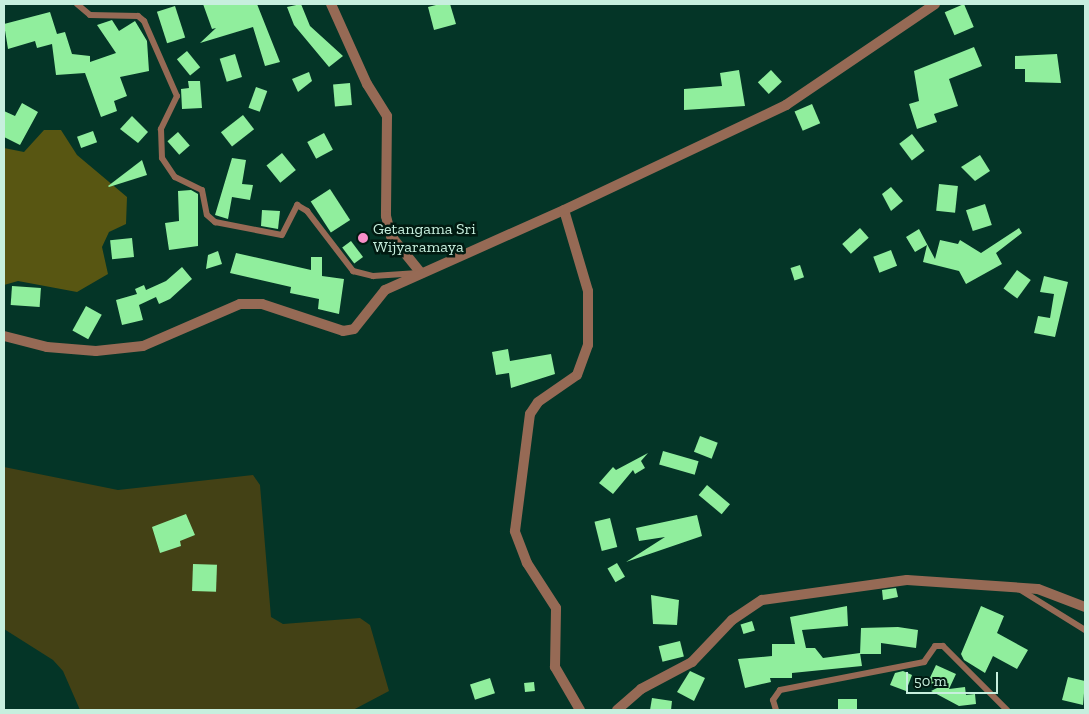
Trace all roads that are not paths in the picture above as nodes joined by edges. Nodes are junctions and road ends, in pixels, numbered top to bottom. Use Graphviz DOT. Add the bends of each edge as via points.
graph roads {
  1 [pos="77,4"];
  2 [pos="331,4"];
  3 [pos="935,4"];
  4 [pos="564,210"];
  5 [pos="421,273"];
  6 [pos="4,336"];
  7 [pos="1016,587"];
  8 [pos="1085,607"];
  9 [pos="1085,630"];
  10 [pos="580,710"];
  11 [pos="617,710"];
  12 [pos="776,710"];
  13 [pos="1007,710"];
  1 -- 5 [label="lane" via="90,15 138,16 144,21 177,96 161,128 162,158 175,177 202,190 207,215 215,222 282,235 297,205 307,211 353,271 373,276"];
  2 -- 5 [label="street" via="367,84 387,116 386,216 391,236"];
  3 -- 4 [label="street" via="778,109"];
  4 -- 5 [label="street"];
  4 -- 10 [label="street" via="588,291 588,345 577,375 538,402 530,414 515,531 527,563 556,608 555,667"];
  5 -- 6 [label="street" via="386,290 366,318 354,329 343,331 262,304 240,304 142,346 96,351 47,347"];
  7 -- 8 [label="street" via="1038,589"];
  7 -- 9 [label="lane"];
  7 -- 11 [label="street" via="907,580 762,600 732,620 692,662 640,690"];
  12 -- 13 [label="lane" via="773,700 780,690 924,662 935,646 943,646"];
}
